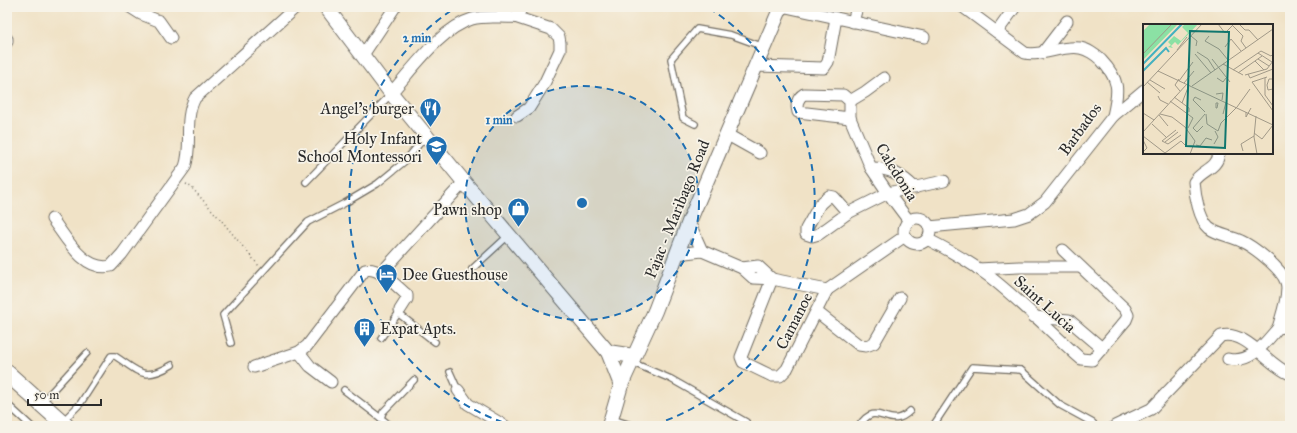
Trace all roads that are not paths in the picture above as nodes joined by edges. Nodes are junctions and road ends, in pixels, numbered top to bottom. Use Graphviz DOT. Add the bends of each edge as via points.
graph roads {
  1 [pos="130,7"];
  2 [pos="296,7"];
  3 [pos="326,7"];
  4 [pos="395,7"];
  5 [pos="523,7"];
  6 [pos="781,7"];
  7 [pos="786,7"];
  8 [pos="857,7"];
  9 [pos="963,7"];
  10 [pos="1015,7"];
  11 [pos="515,17"];
  12 [pos="836,18"];
  13 [pos="1067,21"];
  14 [pos="853,22"];
  15 [pos="997,32"];
  16 [pos="924,37"];
  17 [pos="171,38"];
  18 [pos="764,47"];
  19 [pos="1044,51"];
  20 [pos="363,55"];
  21 [pos="755,66"];
  22 [pos="884,78"];
  23 [pos="1143,91"];
  24 [pos="392,93"];
  25 [pos="850,101"];
  26 [pos="517,116"];
  27 [pos="1113,116"];
  28 [pos="850,118"];
  29 [pos="695,124"];
  30 [pos="726,134"];
  31 [pos="426,136"];
  32 [pos="760,153"];
  33 [pos="1220,154"];
  34 [pos="871,168"];
  35 [pos="944,181"];
  36 [pos="306,182"];
  37 [pos="464,182"];
  38 [pos="915,188"];
  39 [pos="888,193"];
  40 [pos="848,213"];
  41 [pos="52,219"];
  42 [pos="909,220"];
  43 [pos="689,222"];
  44 [pos="929,227"];
  45 [pos="509,236"];
  46 [pos="905,236"];
  47 [pos="927,239"];
  48 [pos="1063,250"];
  49 [pos="702,251"];
  50 [pos="677,254"];
  51 [pos="1080,267"];
  52 [pos="472,269"];
  53 [pos="978,269"];
  54 [pos="381,273"];
  55 [pos="772,278"];
  56 [pos="1288,280"];
  57 [pos="827,290"];
  58 [pos="900,298"];
  59 [pos="399,312"];
  60 [pos="817,312"];
  61 [pos="1034,317"];
  62 [pos="1290,326"];
  63 [pos="1278,328"];
  64 [pos="380,338"];
  65 [pos="435,342"];
  66 [pos="231,343"];
  67 [pos="1103,349"];
  68 [pos="1258,351"];
  69 [pos="299,352"];
  70 [pos="608,352"];
  71 [pos="87,353"];
  72 [pos="632,359"];
  73 [pos="1228,359"];
  74 [pos="172,365"];
  75 [pos="254,367"];
  76 [pos="450,372"];
  77 [pos="7,373"];
  78 [pos="1290,374"];
  79 [pos="414,380"];
  80 [pos="331,382"];
  81 [pos="621,385"];
  82 [pos="344,390"];
  83 [pos="458,390"];
  84 [pos="7,404"];
  85 [pos="41,404"];
  86 [pos="910,411"];
  87 [pos="381,418"];
  88 [pos="610,422"];
  89 [pos="746,422"];
  90 [pos="1093,423"];
  91 [pos="64,424"];
  92 [pos="31,426"];
  93 [pos="391,426"];
  94 [pos="505,426"];
  95 [pos="634,426"];
  96 [pos="859,426"];
  97 [pos="933,426"];
  98 [pos="1115,426"];
  1 -- 17 [label="street" via="159,21"];
  2 -- 41 [label="street" via="195,98 191,104 188,122 188,158 185,167 111,266 98,266 83,258"];
  3 -- 20 [label="street"];
  4 -- 20 [label="street"];
  5 -- 11 [label="street"];
  6 -- 18 [label="street, Pajac - Maribago Road"];
  7 -- 12 [label="street"];
  8 -- 14 [label="street"];
  9 -- 15 [label="street, Barbados"];
  10 -- 15 [label="street"];
  11 -- 24 [label="street" via="474,18 464,22 439,40"];
  11 -- 26 [label="street" via="551,29 559,37 560,43 560,50 544,84 529,108"];
  12 -- 14 [label="street"];
  12 -- 21 [label="street" via="828,62 824,68"];
  13 -- 19 [label="street"];
  14 -- 16 [label="street"];
  15 -- 19 [label="street, Barbados" via="1025,53 1032,55"];
  18 -- 21 [label="street, Pajac - Maribago Road"];
  18 -- 29 [label="lane" via="731,35 697,29 686,41 671,59 683,118"];
  19 -- 27 [label="street, Barbados" via="1080,48 1096,55 1116,80 1117,100"];
  20 -- 24 [label="street"];
  21 -- 30 [label="street, Pajac - Maribago Road"];
  22 -- 25 [label="street"];
  23 -- 27 [label="street"];
  24 -- 31 [label="street"];
  24 -- 36 [label="lane"];
  25 -- 28 [label="street"];
  25 -- 28 [label="street" via="843,95 804,94 796,106 802,114"];
  27 -- 44 [label="street, Barbados" via="1045,202 1029,214 1014,219"];
  28 -- 34 [label="street, Caledonia"];
  30 -- 32 [label="street"];
  30 -- 43 [label="street, Pajac - Maribago Road"];
  31 -- 37 [label="street"];
  31 -- 66 [label="lane" via="405,161 377,184 308,222 223,315"];
  33 -- 56 [label="street" via="1212,168 1198,175 1194,182 1199,209 1208,228 1241,241 1272,264"];
  34 -- 38 [label="street" via="884,168 902,176"];
  34 -- 39 [label="street, Caledonia"];
  35 -- 38 [label="street"];
  37 -- 45 [label="street"];
  37 -- 54 [label="street"];
  38 -- 39 [label="street"];
  39 -- 40 [label="street"];
  39 -- 42 [label="street, Caledonia"];
  42 -- 44 [label="street" via="919,218"];
  42 -- 46 [label="street" via="904,228"];
  43 -- 49 [label="street"];
  43 -- 50 [label="street, Pajac - Maribago Road"];
  44 -- 47 [label="street"];
  45 -- 52 [label="lane"];
  45 -- 70 [label="street"];
  46 -- 47 [label="street" via="908,241 915,244 921,244"];
  46 -- 57 [label="street"];
  47 -- 53 [label="street, Saint Lucia"];
  48 -- 51 [label="street"];
  49 -- 50 [label="street"];
  49 -- 55 [label="street" via="742,268 754,278"];
  50 -- 72 [label="street, Pajac - Maribago Road" via="655,311"];
  51 -- 53 [label="street"];
  51 -- 67 [label="street, Saint Lucia" via="1125,309 1128,315"];
  53 -- 61 [label="street, Saint Lucia"];
  54 -- 59 [label="street" via="407,295"];
  54 -- 69 [label="street" via="365,270 307,346"];
  55 -- 57 [label="street, Camanoe"];
  55 -- 60 [label="street, Camanoe" via="742,352 743,362 772,376 780,376 787,369"];
  56 -- 63 [label="street"];
  57 -- 60 [label="street, Camanoe"];
  58 -- 60 [label="street" via="874,343 866,346 859,345"];
  59 -- 64 [label="lane"];
  59 -- 65 [label="lane"];
  61 -- 67 [label="street" via="1069,320"];
  61 -- 67 [label="street, Saint Lucia" via="1081,359 1092,360"];
  62 -- 63 [label="street"];
  63 -- 68 [label="street"];
  68 -- 73 [label="street" via="1242,358"];
  68 -- 78 [label="street" via="1270,363"];
  68 -- 98 [label="street" via="1239,337 1221,336 1152,409"];
  69 -- 75 [label="street"];
  69 -- 80 [label="street" via="310,366"];
  70 -- 72 [label="street"];
  70 -- 81 [label="street"];
  71 -- 85 [label="lane"];
  72 -- 81 [label="street, Pajac - Maribago Road"];
  72 -- 89 [label="lane"];
  74 -- 91 [label="lane" via="149,374 138,372 116,356 111,356"];
  76 -- 83 [label="lane"];
  77 -- 85 [label="main road"];
  79 -- 87 [label="lane" via="383,412"];
  81 -- 88 [label="street, Pajac - Maribago Road"];
  82 -- 87 [label="lane"];
  83 -- 94 [label="street" via="468,404"];
  84 -- 92 [label="lane"];
  85 -- 91 [label="main road"];
  86 -- 96 [label="lane" via="897,420 873,414 864,418"];
  87 -- 93 [label="lane"];
  88 -- 95 [label="lane"];
  90 -- 97 [label="lane" via="1060,405 1021,370 972,367"];
}
